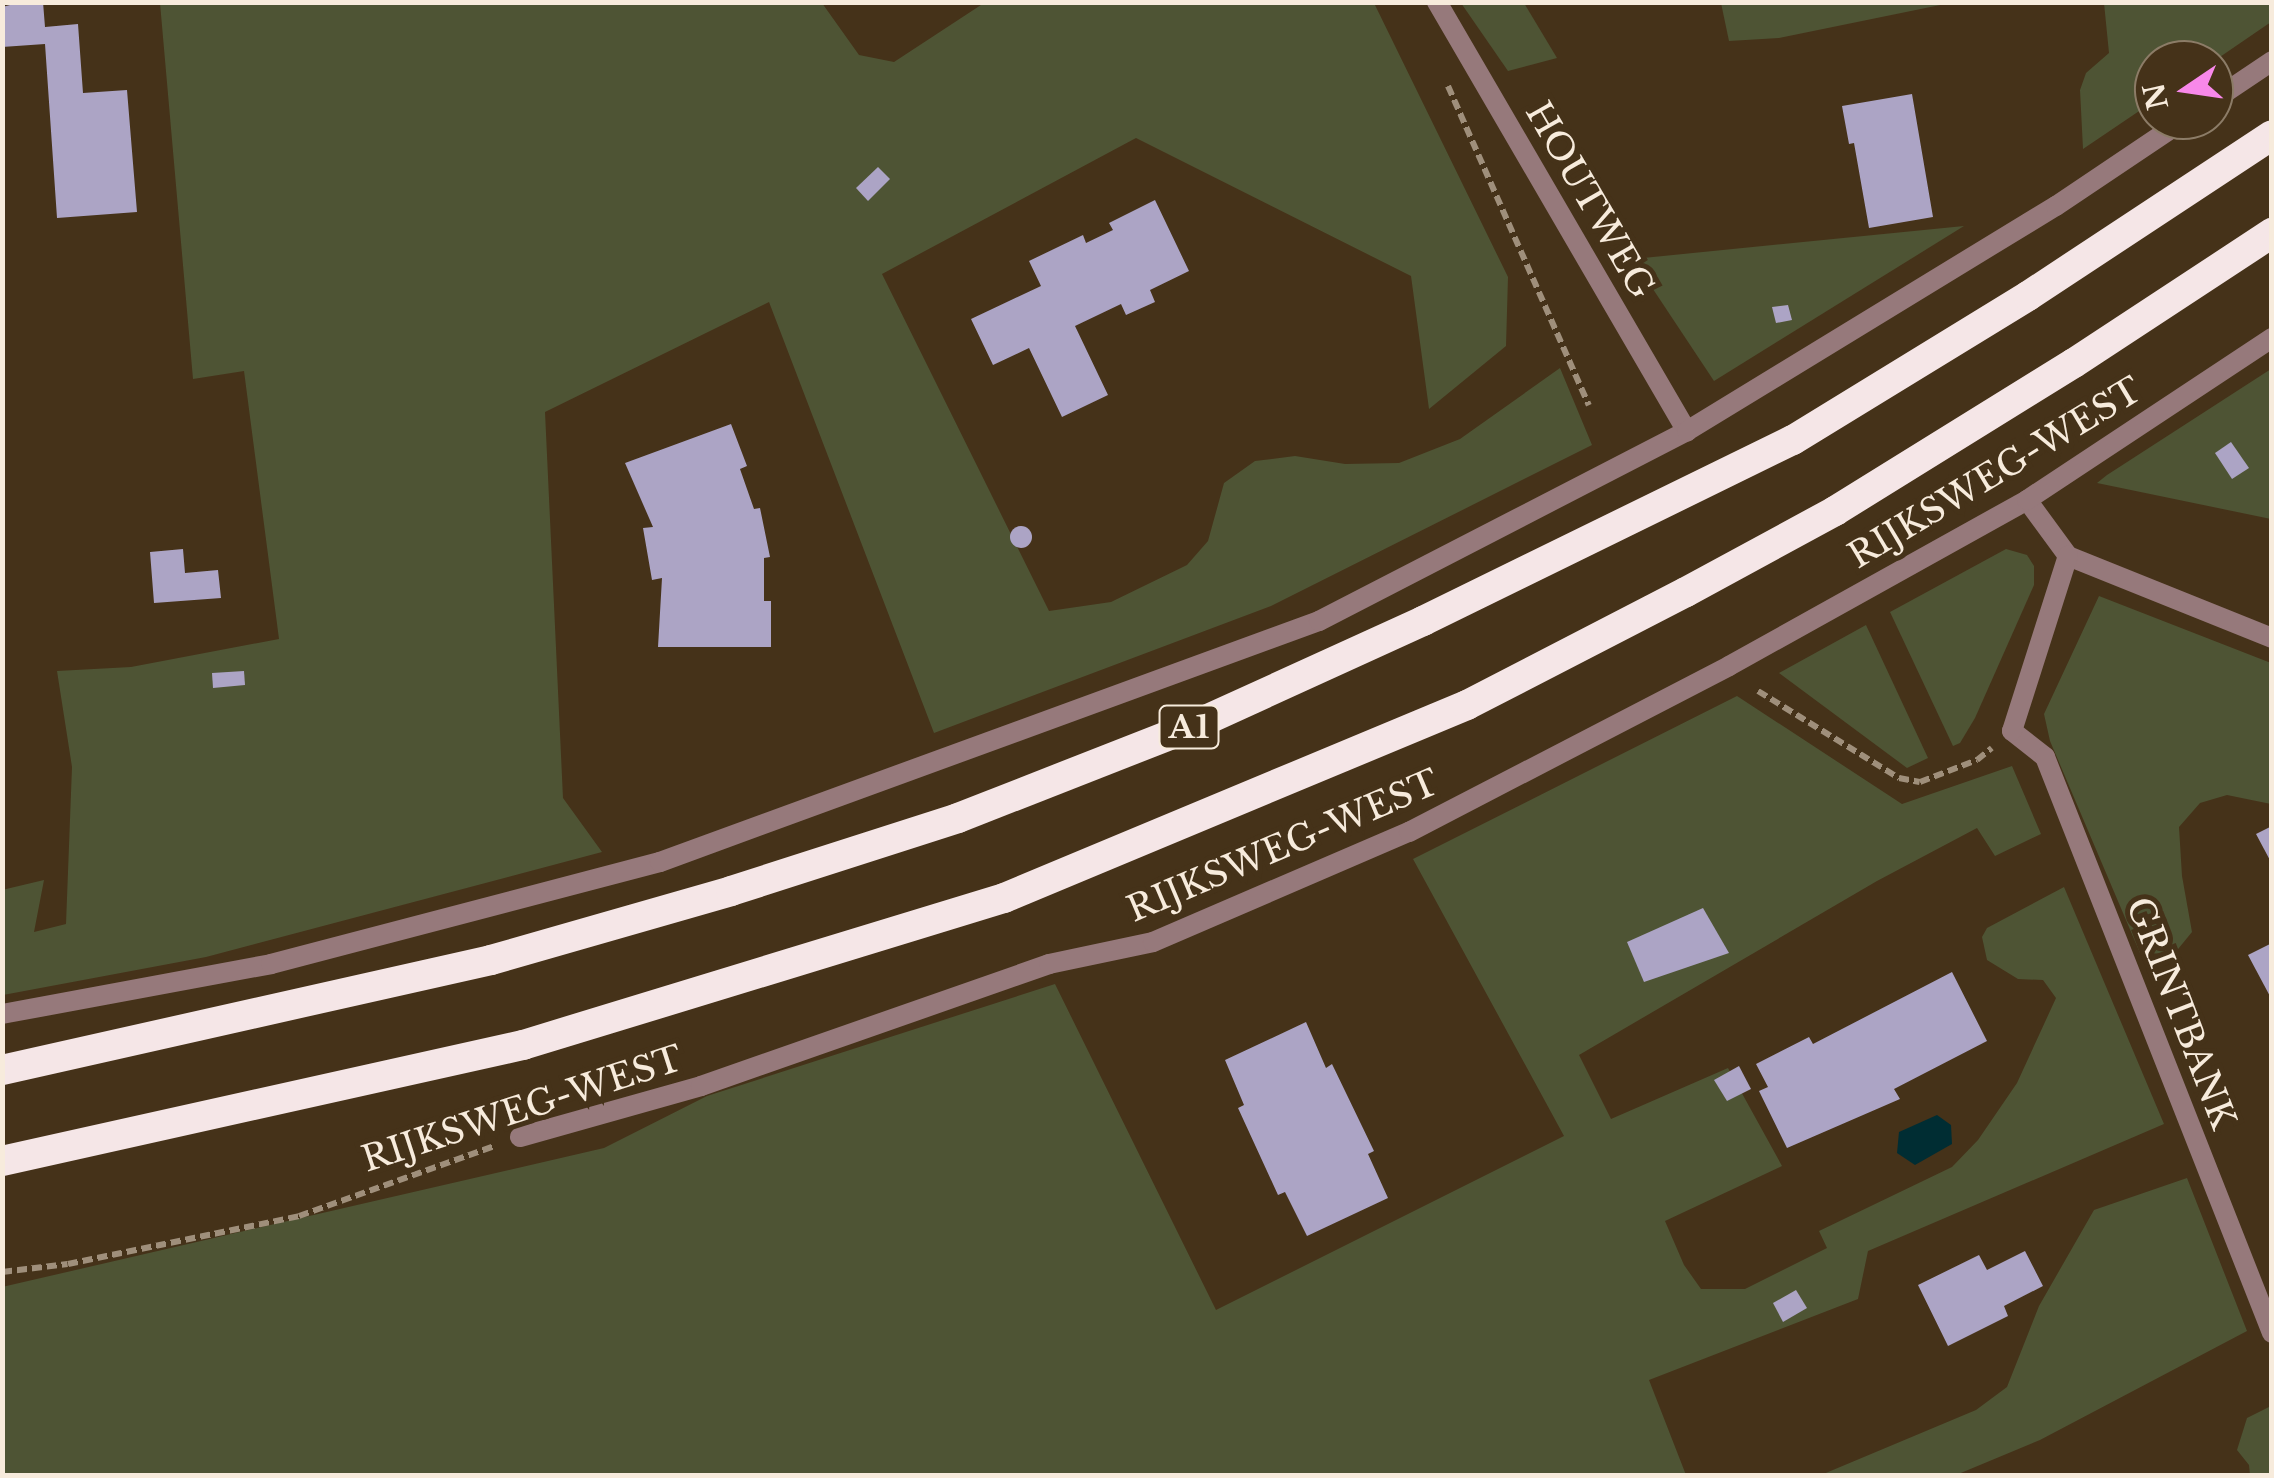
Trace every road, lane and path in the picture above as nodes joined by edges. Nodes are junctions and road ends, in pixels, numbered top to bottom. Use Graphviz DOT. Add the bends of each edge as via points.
graph roads {
  1 [pos="1437,2"];
  2 [pos="2272,61"];
  3 [pos="1444,70"];
  4 [pos="2234,87"];
  5 [pos="2272,134"];
  6 [pos="2154,140"];
  7 [pos="2272,234"];
  8 [pos="2272,338"];
  9 [pos="1588,405"];
  10 [pos="1688,431"];
  11 [pos="2027,500"];
  12 [pos="2068,556"];
  13 [pos="2272,638"];
  14 [pos="1758,690"];
  15 [pos="2012,731"];
  16 [pos="2,1014"];
  17 [pos="2,1070"];
  18 [pos="520,1137"];
  19 [pos="2,1161"];
  20 [pos="2,1272"];
  21 [pos="2272,1333"];
  1 -- 10 [label="street, HOUTWEG"];
  2 -- 4 [label="street"];
  3 -- 9 [label="path, HOUTWEG"];
  5 -- 17 [label="highway, A1" via="2028,296 1793,440 1195,725 958,818 658,912 491,960"];
  6 -- 10 [label="street"];
  7 -- 19 [label="highway, A1" via="1850,501 1686,592 1467,704 1004,898 523,1045"];
  8 -- 11 [label="street, RIJKSWEG-WEST"];
  10 -- 16 [label="street" via="1320,621 660,862 271,964"];
  11 -- 12 [label="street"];
  11 -- 18 [label="street, RIJKSWEG-WEST" via="1410,832 1153,942 1049,964 701,1086"];
  12 -- 13 [label="street"];
  12 -- 15 [label="street"];
  14 -- 15 [label="path" via="1899,778 1920,782 1978,760"];
  15 -- 21 [label="street, GRINTBANK" via="2046,757"];
  18 -- 20 [label="path, RIJKSWEG-WEST" via="299,1216"];
}
